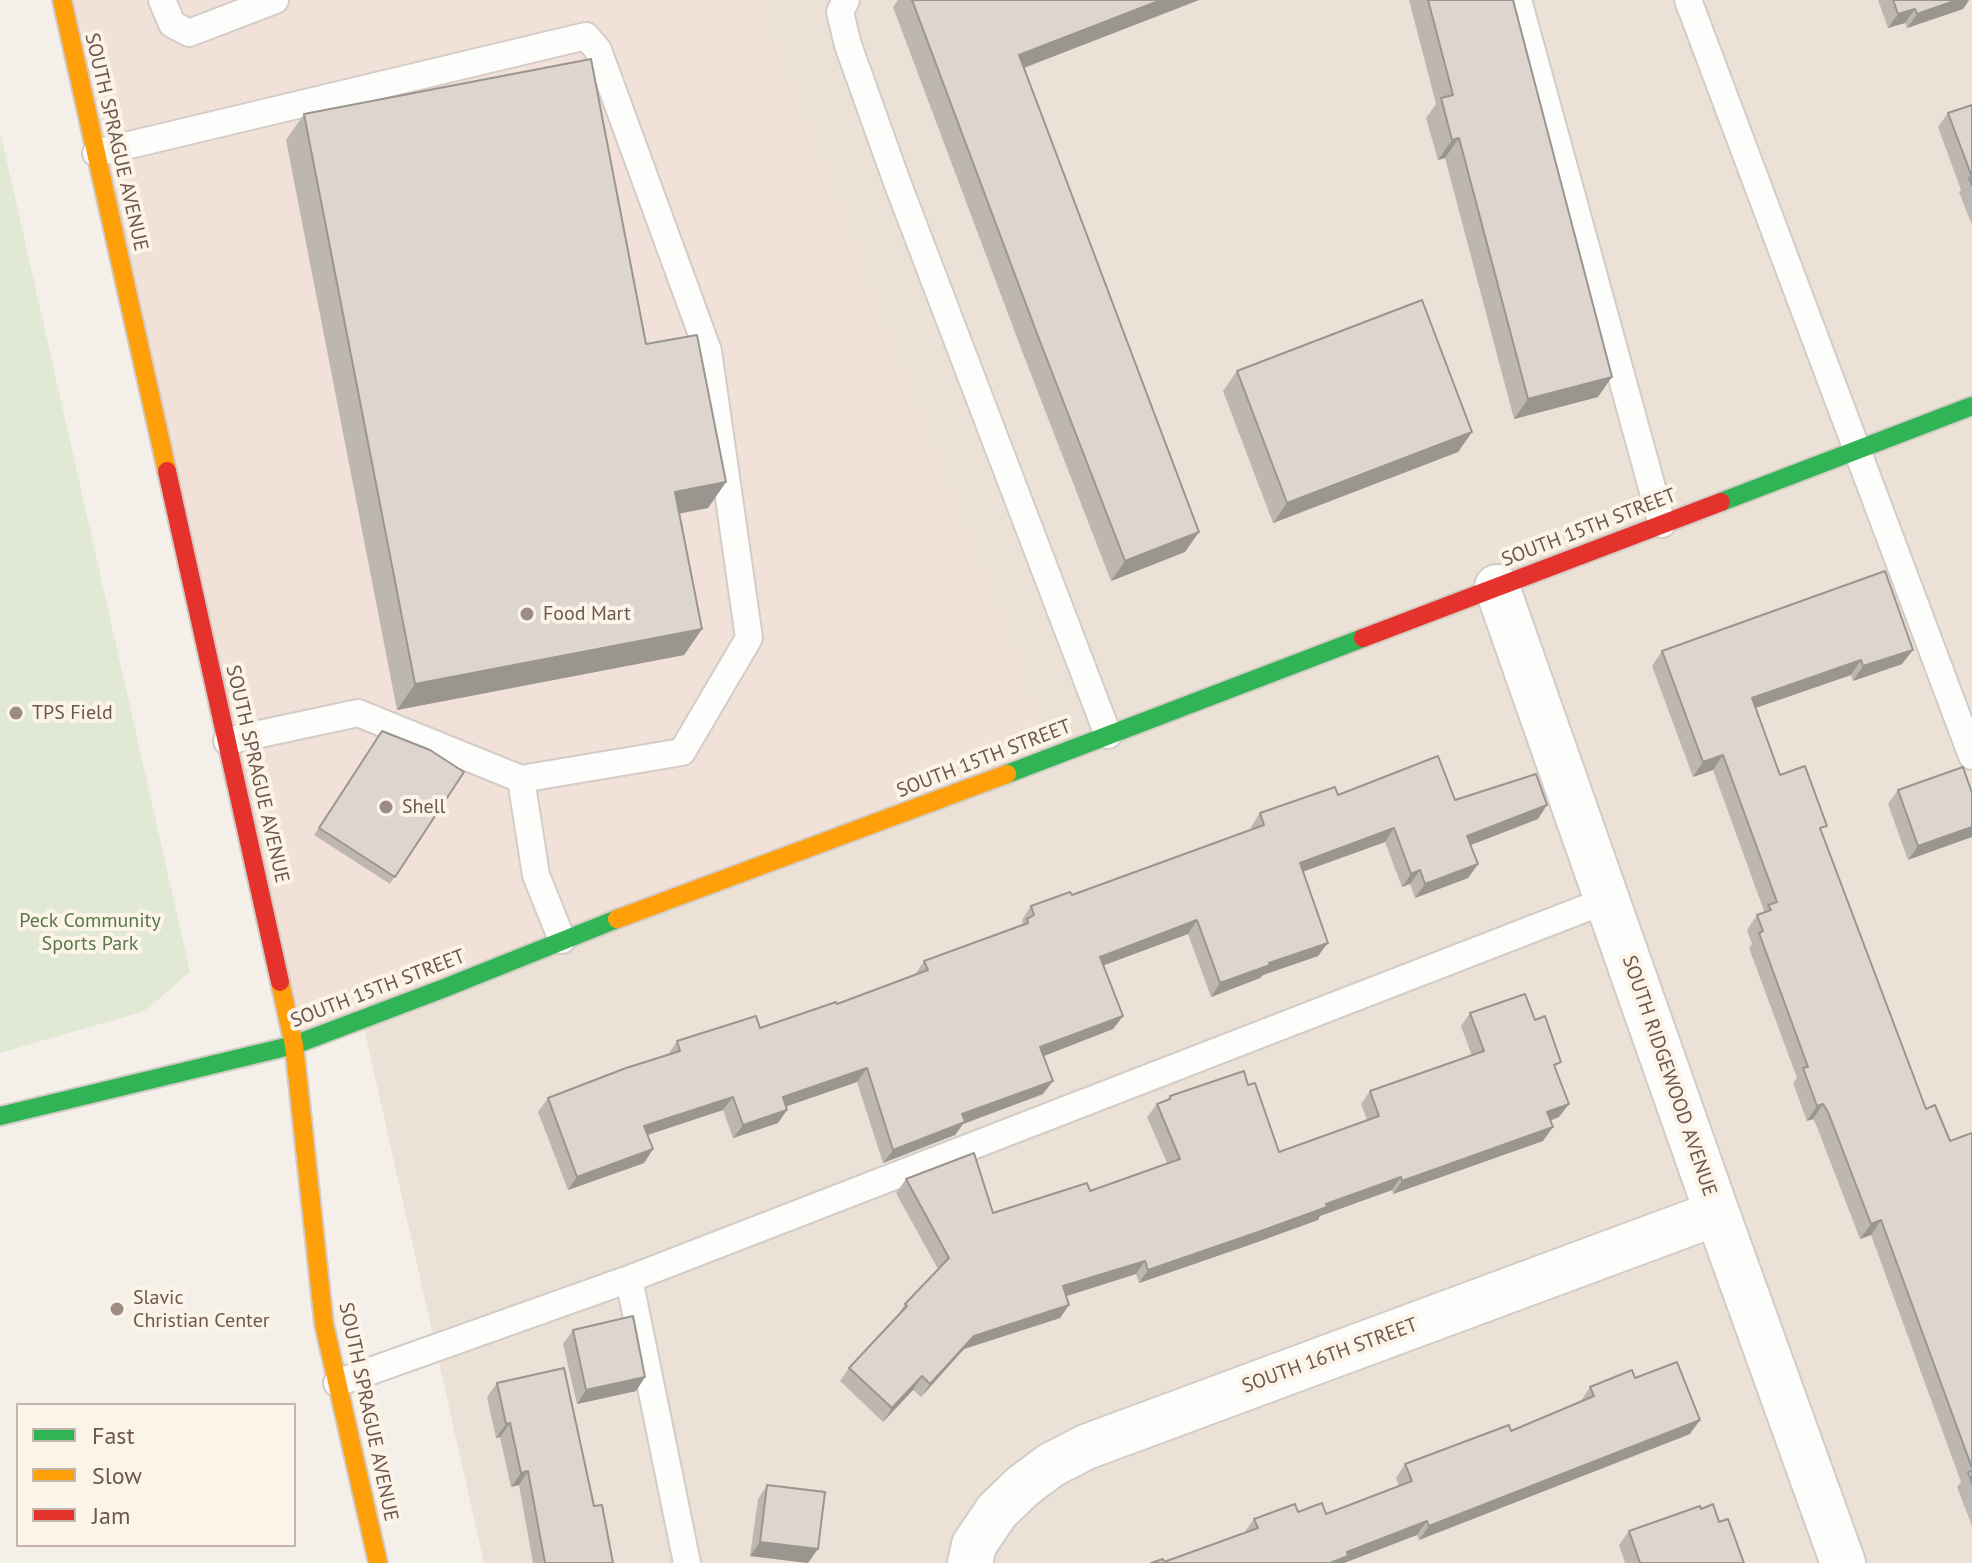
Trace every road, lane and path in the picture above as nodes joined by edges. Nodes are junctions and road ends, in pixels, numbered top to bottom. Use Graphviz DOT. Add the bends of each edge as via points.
graph roads {
  1 [pos="62,0"];
  2 [pos="162,0"];
  3 [pos="275,0"];
  4 [pos="846,0"];
  5 [pos="1518,0"];
  6 [pos="1688,0"];
  7 [pos="96,153"];
  8 [pos="1972,406"];
  9 [pos="1858,450"];
  10 [pos="1662,524"];
  11 [pos="1497,587"];
  12 [pos="1108,735"];
  13 [pos="227,741"];
  14 [pos="1972,756"];
  15 [pos="521,779"];
  16 [pos="1607,900"];
  17 [pos="562,940"];
  18 [pos="294,1045"];
  19 [pos="0,1116"];
  20 [pos="1717,1213"];
  21 [pos="629,1279"];
  22 [pos="337,1383"];
  23 [pos="972,1554"];
  24 [pos="378,1563"];
  25 [pos="687,1563"];
  26 [pos="1843,1563"];
  1 -- 7 [label="street, SOUTH SPRAGUE AVENUE"];
  2 -- 3 [label="lane" via="172,24 189,33"];
  4 -- 12 [label="lane" via="840,12 848,45"];
  5 -- 10 [label="lane"];
  6 -- 9 [label="lane"];
  7 -- 13 [label="street, SOUTH SPRAGUE AVENUE"];
  7 -- 15 [label="lane" via="586,36 598,50 708,351 749,638 682,752"];
  8 -- 9 [label="street, SOUTH 15TH STREET"];
  9 -- 10 [label="street, SOUTH 15TH STREET"];
  9 -- 14 [label="lane"];
  10 -- 11 [label="street, SOUTH 15TH STREET"];
  11 -- 12 [label="street, SOUTH 15TH STREET"];
  11 -- 16 [label="street, SOUTH RIDGEWOOD AVENUE"];
  12 -- 17 [label="street, SOUTH 15TH STREET"];
  13 -- 15 [label="lane" via="358,713"];
  13 -- 18 [label="street, SOUTH SPRAGUE AVENUE"];
  15 -- 17 [label="lane" via="536,875"];
  16 -- 20 [label="street, SOUTH RIDGEWOOD AVENUE"];
  16 -- 21 [label="lane"];
  17 -- 18 [label="street, SOUTH 15TH STREET"];
  18 -- 19 [label="street, SOUTH 15TH STREET"];
  18 -- 22 [label="street, SOUTH SPRAGUE AVENUE" via="324,1324"];
  20 -- 23 [label="street, SOUTH 16TH STREET" via="1086,1447 1023,1486 997,1511"];
  20 -- 26 [label="street, SOUTH RIDGEWOOD AVENUE"];
  21 -- 22 [label="lane"];
  21 -- 25 [label="lane"];
  22 -- 24 [label="street, SOUTH SPRAGUE AVENUE"];
}
